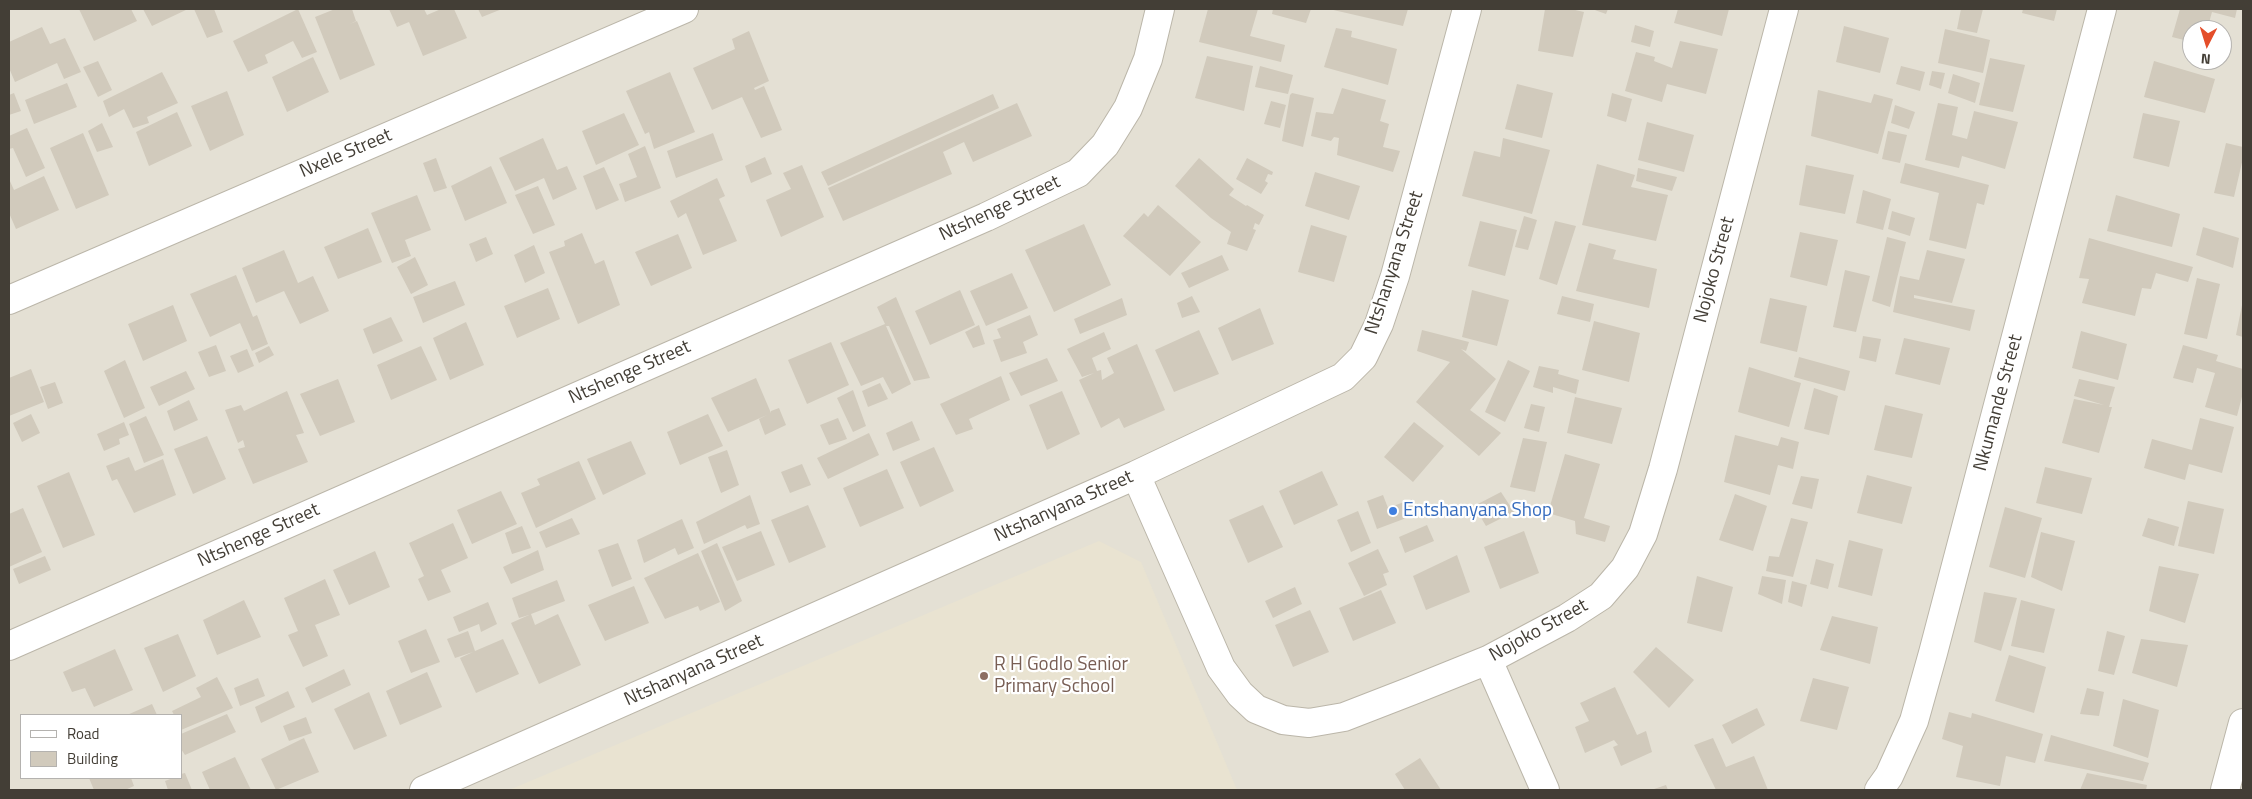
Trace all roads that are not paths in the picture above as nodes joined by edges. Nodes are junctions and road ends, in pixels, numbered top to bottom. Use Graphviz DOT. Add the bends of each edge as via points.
graph roads {
  1 [pos="684,9"];
  2 [pos="1160,9"];
  3 [pos="1467,9"];
  4 [pos="1784,9"];
  5 [pos="2102,9"];
  6 [pos="9,300"];
  7 [pos="1136,475"];
  8 [pos="9,646"];
  9 [pos="1488,660"];
  10 [pos="2243,723"];
  11 [pos="424,790"];
  12 [pos="1545,790"];
  13 [pos="1879,790"];
  14 [pos="2225,790"];
  1 -- 6 [label="street, Nxele Street"];
  2 -- 8 [label="street, Ntshenge Street" via="1148,59 1128,108 1105,145 1078,173 986,217"];
  3 -- 7 [label="street, Ntshanyana Street" via="1395,276 1379,324 1363,356 1343,377"];
  4 -- 9 [label="street, Nojoko Street" via="1643,534 1625,568 1601,596"];
  5 -- 13 [label="street, Nkumande Street" via="1931,662 1914,721 1889,776"];
  7 -- 9 [label="street, Nojoko Street" via="1221,668 1256,709 1283,720 1309,724 1344,716"];
  7 -- 11 [label="street, Ntshanyana Street"];
  9 -- 12 [label="street"];
  10 -- 14 [label="street"];
}
